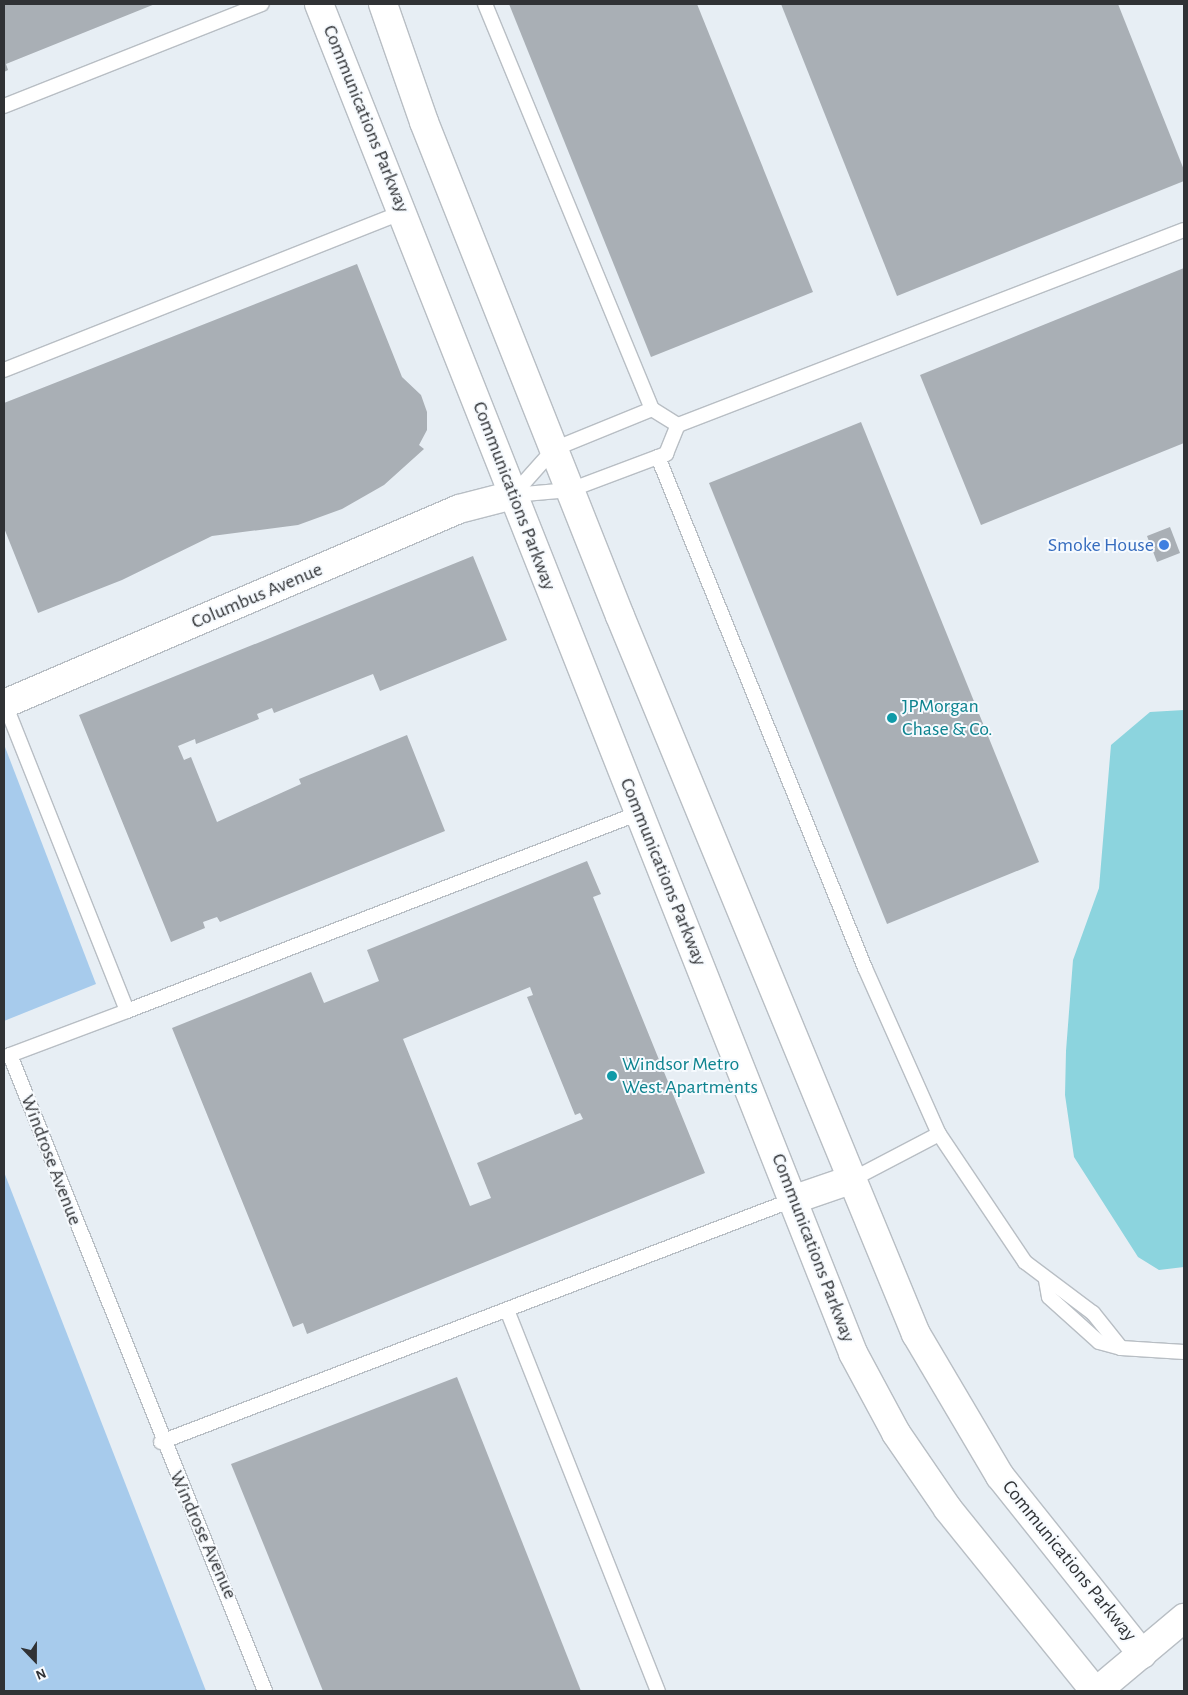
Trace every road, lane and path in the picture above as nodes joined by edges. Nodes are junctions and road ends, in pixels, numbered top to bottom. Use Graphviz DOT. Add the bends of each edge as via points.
graph roads {
  1 [pos="262,4"];
  2 [pos="319,4"];
  3 [pos="383,4"];
  4 [pos="485,4"];
  5 [pos="4,106"];
  6 [pos="405,211"];
  7 [pos="1184,230"];
  8 [pos="4,370"];
  9 [pos="652,409"];
  10 [pos="678,425"];
  11 [pos="554,449"];
  12 [pos="658,457"];
  13 [pos="570,490"];
  14 [pos="512,495"];
  15 [pos="4,703"];
  16 [pos="639,812"];
  17 [pos="127,1011"];
  18 [pos="7,1056"];
  19 [pos="939,1134"];
  20 [pos="853,1179"];
  21 [pos="795,1199"];
  22 [pos="1046,1280"];
  23 [pos="507,1310"];
  24 [pos="1121,1348"];
  25 [pos="1184,1352"];
  26 [pos="161,1442"];
  27 [pos="1184,1618"];
  28 [pos="1142,1654"];
  29 [pos="265,1691"];
  30 [pos="658,1691"];
  31 [pos="1096,1691"];
  1 -- 5 [label="lane"];
  2 -- 6 [label="street, Communications Parkway"];
  3 -- 11 [label="street, Communications Parkway"];
  4 -- 9 [label="lane"];
  6 -- 8 [label="lane"];
  6 -- 14 [label="street, Communications Parkway"];
  7 -- 10 [label="lane"];
  9 -- 10 [label="lane"];
  9 -- 11 [label="lane"];
  10 -- 12 [label="lane" via="666,454"];
  11 -- 13 [label="street, Communications Parkway"];
  11 -- 14 [label="lane"];
  12 -- 13 [label="lane"];
  12 -- 19 [label="lane" via="865,968"];
  13 -- 14 [label="lane"];
  13 -- 20 [label="street, Communications Parkway"];
  14 -- 15 [label="street, Columbus Avenue" via="459,509"];
  14 -- 16 [label="street, Communications Parkway"];
  15 -- 17 [label="lane"];
  16 -- 17 [label="lane, Windrose Avenue"];
  16 -- 21 [label="street, Communications Parkway"];
  17 -- 18 [label="lane, Windrose Avenue"];
  18 -- 26 [label="lane, Windrose Avenue"];
  19 -- 20 [label="lane"];
  19 -- 22 [label="lane" via="1025,1262"];
  20 -- 21 [label="street"];
  20 -- 28 [label="street, Communications Parkway" via="916,1334 955,1406 1000,1476"];
  21 -- 23 [label="lane"];
  21 -- 31 [label="street, Communications Parkway" via="853,1353 896,1433 948,1509"];
  22 -- 24 [label="lane" via="1093,1313"];
  22 -- 24 [label="lane" via="1049,1297 1078,1327"];
  23 -- 26 [label="lane"];
  23 -- 30 [label="lane"];
  24 -- 25 [label="lane"];
  26 -- 29 [label="lane, Windrose Avenue" via="233,1604"];
  27 -- 28 [label="street"];
  28 -- 31 [label="street"];
}
